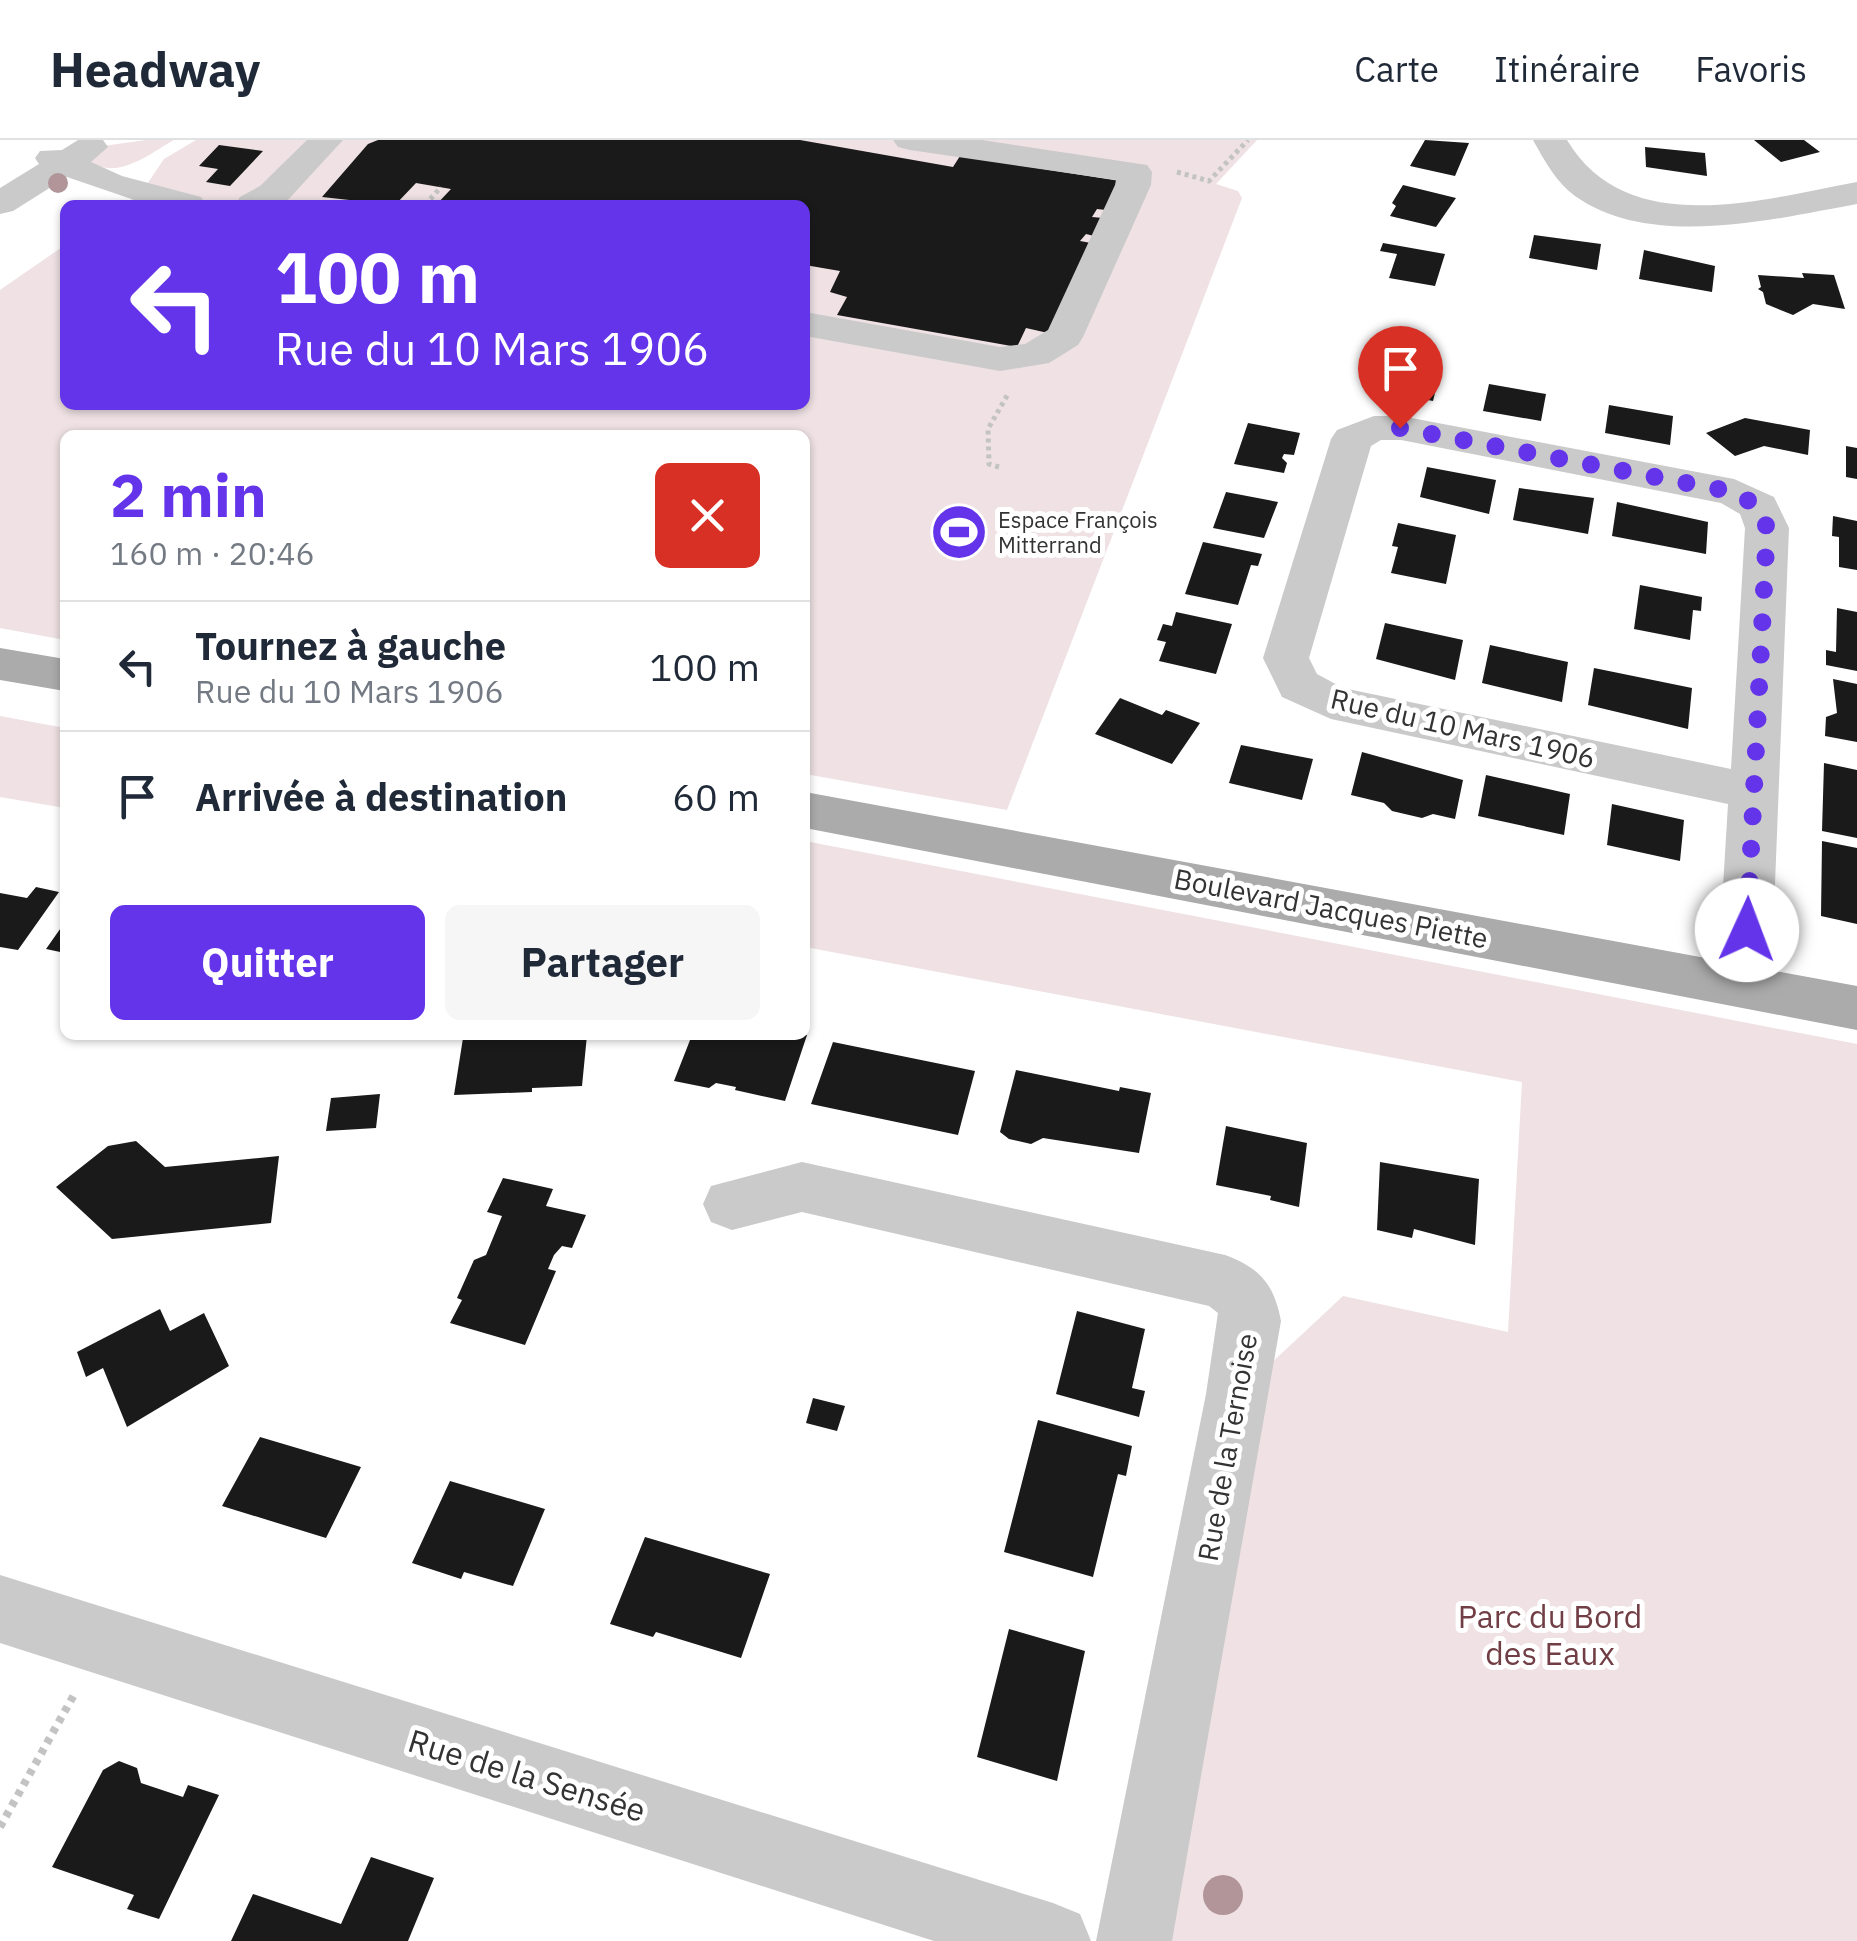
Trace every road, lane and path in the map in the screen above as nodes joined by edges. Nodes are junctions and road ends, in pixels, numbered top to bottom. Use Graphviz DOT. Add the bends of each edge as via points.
graph roads {
  1 [pos="103,140"];
  2 [pos="326,140"];
  3 [pos="910,140"];
  4 [pos="1550,140"];
  5 [pos="66,154"];
  6 [pos="441,187"];
  7 [pos="0,191"];
  8 [pos="1857,193"];
  9 [pos="170,200"];
  10 [pos="262,200"];
  11 [pos="429,200"];
  12 [pos="0,203"];
  13 [pos="810,325"];
  14 [pos="1050,348"];
  15 [pos="999,466"];
  16 [pos="0,664"];
  17 [pos="60,675"];
  18 [pos="1752,792"];
  19 [pos="810,811"];
  20 [pos="1744,986"];
  21 [pos="1857,1008"];
  22 [pos="732,1204"];
  23 [pos="0,1609"];
  24 [pos="104,1642"];
  25 [pos="0,1827"];
  26 [pos="1053,1941"];
  27 [pos="1134,1941"];
  1 -- 5 [label="street"];
  2 -- 10 [label="street"];
  3 -- 14 [label="street" via="1134,172 1064,337"];
  4 -- 8 [label="street" via="1593,193 1635,207 1733,214"];
  5 -- 7 [label="street"];
  5 -- 9 [label="street" via="110,183"];
  5 -- 12 [label="street"];
  6 -- 11 [label="path"];
  13 -- 14 [label="street" via="1000,360"];
  14 -- 15 [label="path" via="1067,357 1054,385 1017,378 988,430 988,464"];
  16 -- 17 [label="main road"];
  18 -- 18 [label="street, Rue du 10 Mars 1906" via="1767,528 1759,507 1734,492 1400,428 1374,428 1352,440 1286,658 1299,685 1331,702"];
  18 -- 20 [label="street, Rue du 10 Mars 1906"];
  19 -- 20 [label="main road, Boulevard Jacques Piette"];
  20 -- 21 [label="main road, Boulevard Jacques Piette"];
  22 -- 27 [label="street, Rue de la Ternoise" via="802,1186 1225,1282 1246,1299 1250,1321 1238,1394"];
  23 -- 24 [label="street, Rue de la Sensée"];
  24 -- 25 [label="path"];
  24 -- 26 [label="street, Rue de la Sensée"];
}
